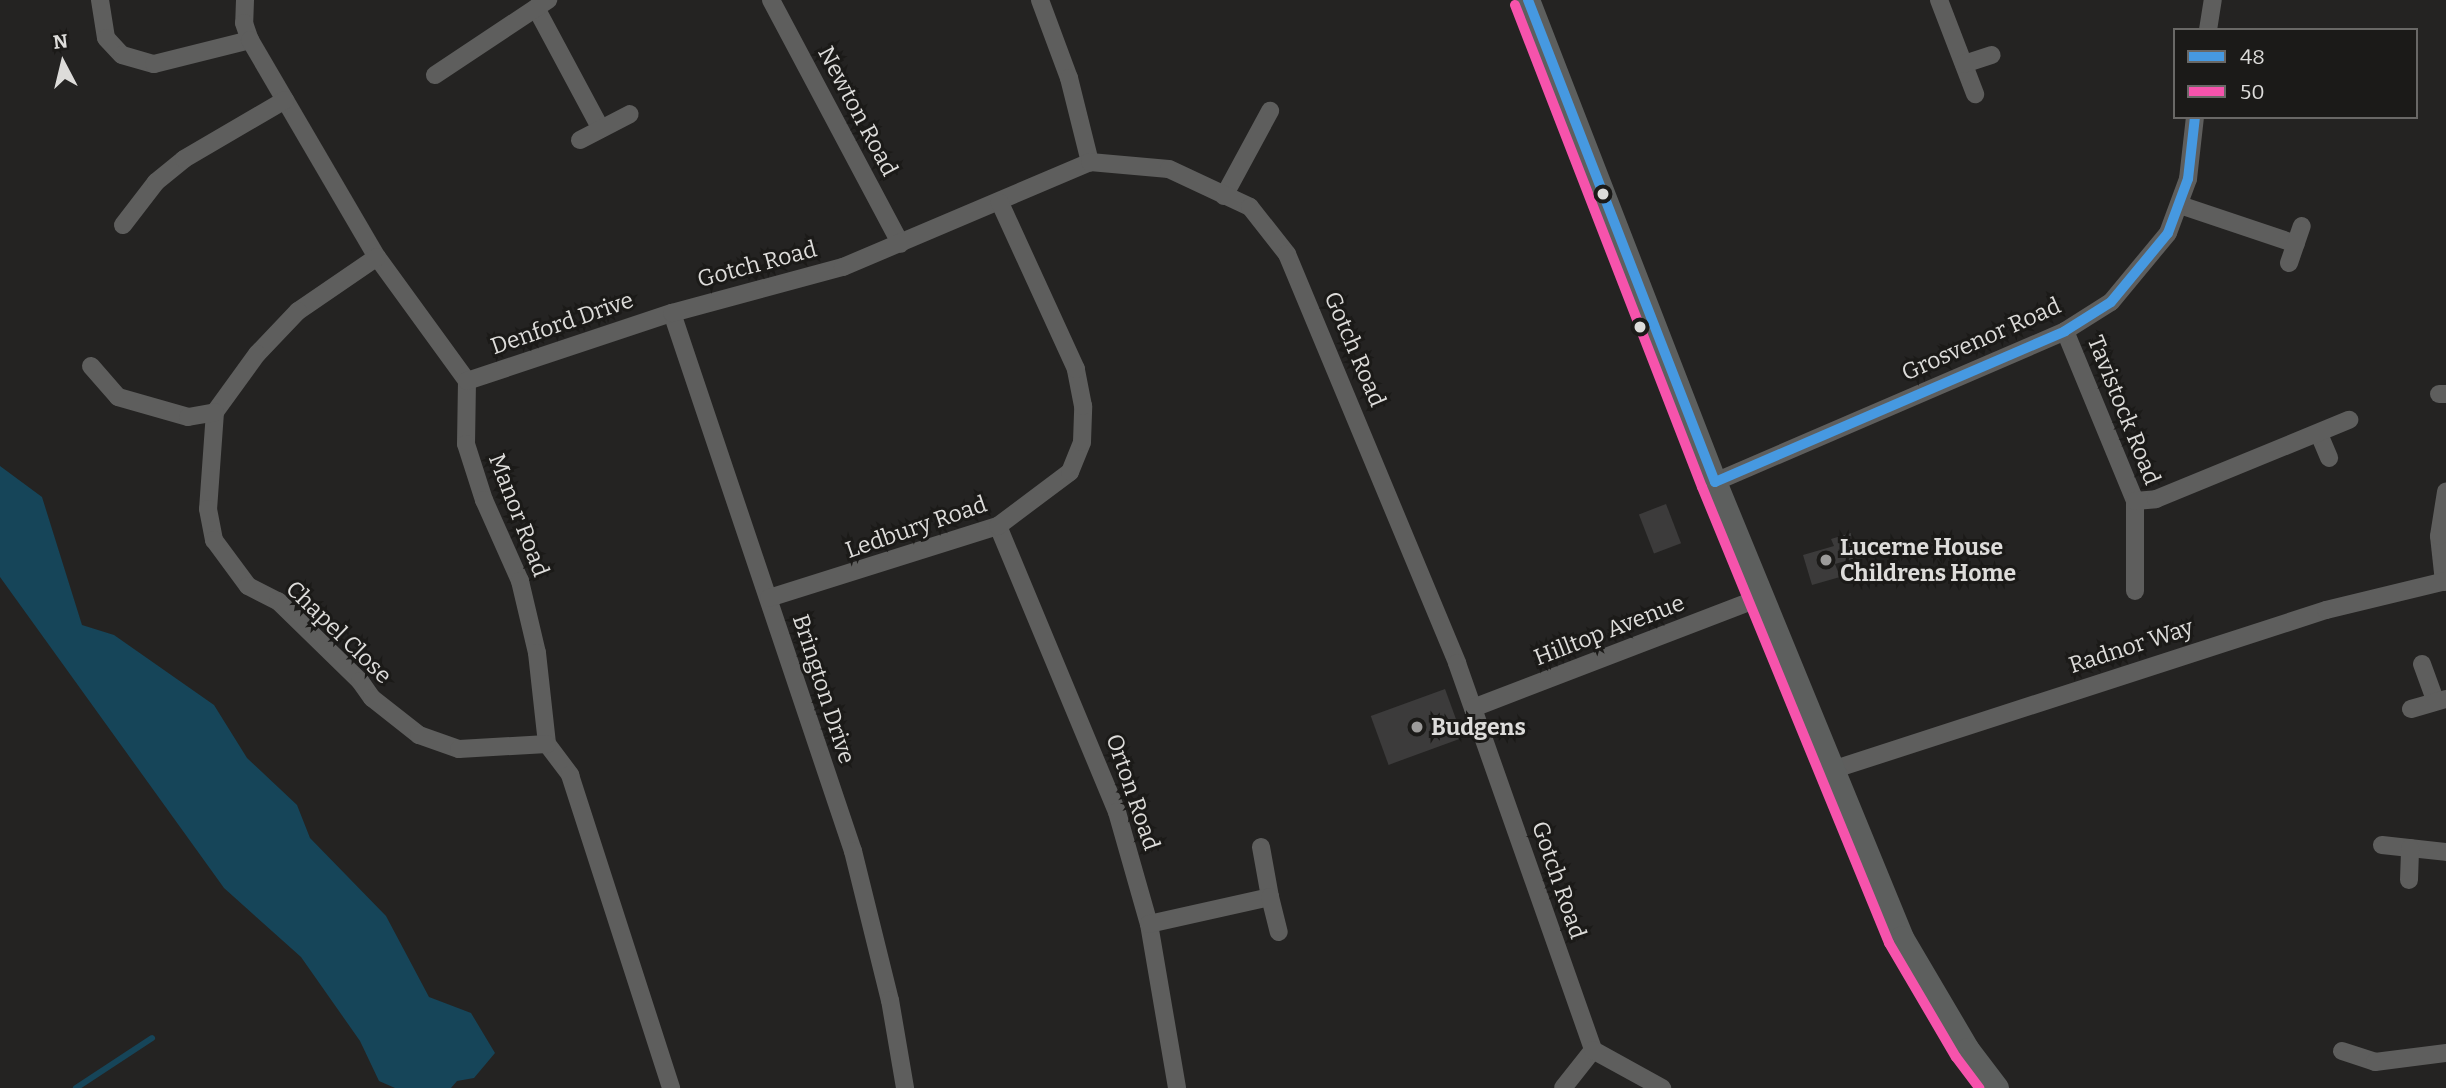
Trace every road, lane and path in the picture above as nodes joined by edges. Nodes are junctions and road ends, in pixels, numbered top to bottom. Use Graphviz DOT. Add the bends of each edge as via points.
graph roads {
  1 [pos="100,0"];
  2 [pos="245,0"];
  3 [pos="771,0"];
  4 [pos="1040,0"];
  5 [pos="1528,0"];
  6 [pos="1939,0"];
  7 [pos="2213,0"];
  8 [pos="542,4"];
  9 [pos="2208,28"];
  10 [pos="250,40"];
  11 [pos="1992,54"];
  12 [pos="1964,64"];
  13 [pos="435,75"];
  14 [pos="1975,94"];
  15 [pos="285,100"];
  16 [pos="1270,111"];
  17 [pos="629,114"];
  18 [pos="2195,119"];
  19 [pos="601,129"];
  20 [pos="580,140"];
  21 [pos="1090,162"];
  22 [pos="1224,196"];
  23 [pos="1000,204"];
  24 [pos="2180,205"];
  25 [pos="123,225"];
  26 [pos="2302,226"];
  27 [pos="901,244"];
  28 [pos="2296,244"];
  29 [pos="377,257"];
  30 [pos="2289,263"];
  31 [pos="672,313"];
  32 [pos="2065,331"];
  33 [pos="90,366"];
  34 [pos="467,381"];
  35 [pos="215,412"];
  36 [pos="2349,420"];
  37 [pos="2319,434"];
  38 [pos="2329,458"];
  39 [pos="1715,482"];
  40 [pos="2446,492"];
  41 [pos="2135,501"];
  42 [pos="998,526"];
  43 [pos="2445,582"];
  44 [pos="2136,591"];
  45 [pos="1762,597"];
  46 [pos="769,598"];
  47 [pos="2422,664"];
  48 [pos="2440,700"];
  49 [pos="1473,708"];
  50 [pos="2411,709"];
  51 [pos="547,744"];
  52 [pos="1835,769"];
  53 [pos="2382,845"];
  54 [pos="1261,848"];
  55 [pos="2410,848"];
  56 [pos="2446,852"];
  57 [pos="2409,880"];
  58 [pos="1270,897"];
  59 [pos="1149,924"];
  60 [pos="1279,932"];
  61 [pos="1593,1051"];
  62 [pos="2342,1051"];
  63 [pos="2446,1053"];
  64 [pos="671,1088"];
  65 [pos="905,1088"];
  66 [pos="1177,1088"];
  67 [pos="1563,1088"];
  68 [pos="1662,1088"];
  69 [pos="1997,1088"];
  1 -- 10 [label="street" via="106,38 122,55 153,64"];
  2 -- 10 [label="street" via="244,23"];
  3 -- 27 [label="street, Newton Road"];
  4 -- 21 [label="street" via="1069,78"];
  5 -- 39 [label="street"];
  6 -- 12 [label="street"];
  7 -- 9 [label="street"];
  8 -- 13 [label="street"];
  8 -- 19 [label="street"];
  10 -- 15 [label="street"];
  11 -- 12 [label="street"];
  12 -- 14 [label="street"];
  15 -- 25 [label="street" via="184,159 156,182"];
  15 -- 29 [label="street"];
  16 -- 22 [label="street"];
  17 -- 19 [label="street"];
  18 -- 24 [label="street, Grosvenor Road"];
  19 -- 20 [label="street"];
  21 -- 22 [label="street, Gotch Road" via="1169,169"];
  21 -- 23 [label="street, Gotch Road"];
  22 -- 49 [label="street, Gotch Road" via="1250,207 1287,254 1375,458"];
  23 -- 27 [label="street, Gotch Road"];
  23 -- 42 [label="street, Ledbury Road" via="1076,369 1083,406 1082,442 1070,472"];
  24 -- 28 [label="street"];
  24 -- 32 [label="street, Grosvenor Road" via="2168,233 2111,302"];
  26 -- 28 [label="street"];
  27 -- 31 [label="street, Gotch Road" via="843,267"];
  28 -- 30 [label="street"];
  29 -- 34 [label="street"];
  29 -- 35 [label="street" via="298,311 257,354"];
  31 -- 34 [label="street, Denford Drive"];
  31 -- 46 [label="street, Brington Drive"];
  32 -- 39 [label="street, Grosvenor Road"];
  32 -- 41 [label="street, Tavistock Road"];
  33 -- 35 [label="street" via="118,397 188,417"];
  34 -- 51 [label="street, Manor Road" via="470,414 466,444 484,500 520,581 537,653"];
  35 -- 51 [label="street, Chapel Close" via="208,509 214,540 247,586 278,601 372,698 419,735 459,749"];
  36 -- 37 [label="street"];
  37 -- 38 [label="street"];
  37 -- 41 [label="street" via="2156,499"];
  39 -- 45 [label="street"];
  40 -- 43 [label="street" via="2439,536"];
  41 -- 44 [label="street, Tavistock Road"];
  42 -- 46 [label="street, Ledbury Road"];
  42 -- 59 [label="street, Orton Road" via="1117,812"];
  43 -- 52 [label="street, Radnor Way" via="2313,614"];
  45 -- 49 [label="street, Hilltop Avenue"];
  45 -- 52 [label="street"];
  46 -- 65 [label="street, Brington Drive" via="853,851 890,1000"];
  47 -- 48 [label="street"];
  48 -- 50 [label="street"];
  49 -- 61 [label="street, Gotch Road"];
  51 -- 64 [label="street" via="570,775"];
  52 -- 69 [label="street" via="1902,938 1968,1050"];
  53 -- 55 [label="street"];
  54 -- 58 [label="street"];
  55 -- 56 [label="street"];
  55 -- 57 [label="street"];
  58 -- 59 [label="street"];
  58 -- 60 [label="street"];
  59 -- 66 [label="street, Orton Road"];
  61 -- 67 [label="street"];
  61 -- 68 [label="street"];
  62 -- 63 [label="street" via="2375,1062"];
}
